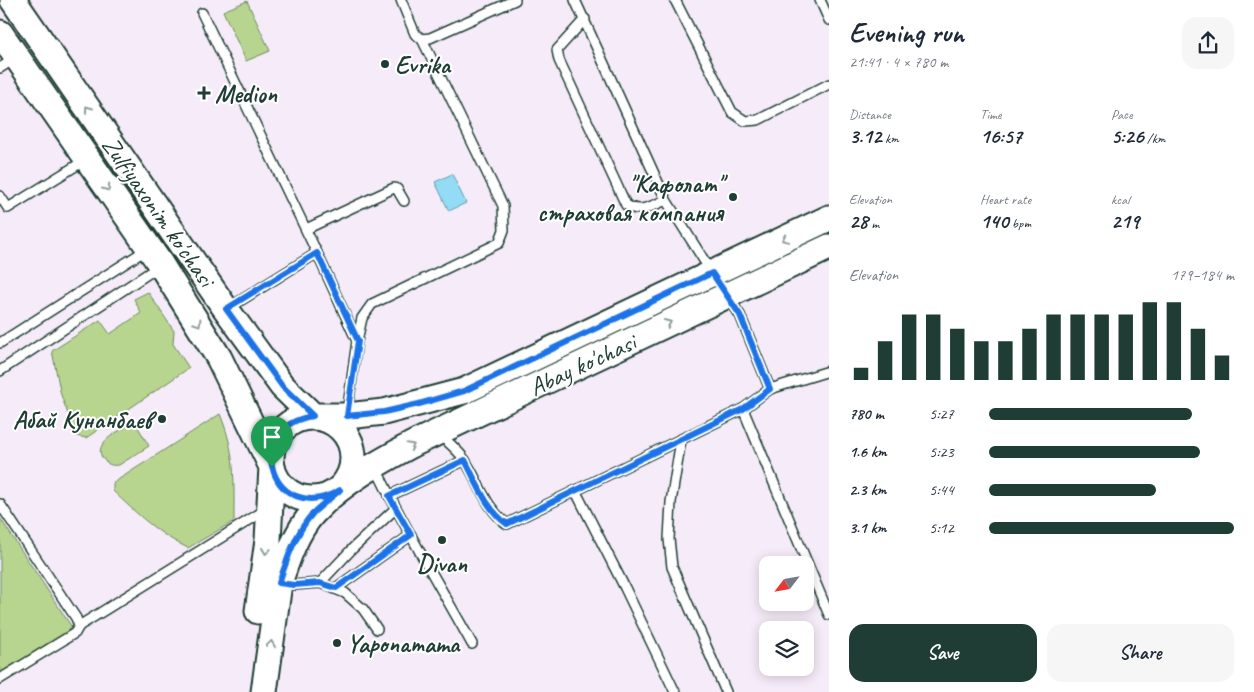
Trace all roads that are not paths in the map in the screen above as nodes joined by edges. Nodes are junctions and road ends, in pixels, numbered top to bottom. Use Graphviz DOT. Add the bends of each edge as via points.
graph roads {
  1 [pos="13,0"];
  2 [pos="401,0"];
  3 [pos="515,0"];
  4 [pos="575,0"];
  5 [pos="675,0"];
  6 [pos="820,0"];
  7 [pos="202,13"];
  8 [pos="585,19"];
  9 [pos="829,20"];
  10 [pos="0,33"];
  11 [pos="422,38"];
  12 [pos="8,63"];
  13 [pos="829,84"];
  14 [pos="87,159"];
  15 [pos="0,196"];
  16 [pos="666,200"];
  17 [pos="404,201"];
  18 [pos="829,218"];
  19 [pos="306,229"];
  20 [pos="829,247"];
  21 [pos="317,253"];
  22 [pos="155,256"];
  23 [pos="712,273"];
  24 [pos="726,295"];
  25 [pos="226,309"];
  26 [pos="358,341"];
  27 [pos="0,342"];
  28 [pos="0,371"];
  29 [pos="829,371"];
  30 [pos="770,389"];
  31 [pos="743,409"];
  32 [pos="313,416"];
  33 [pos="347,416"];
  34 [pos="438,432"];
  35 [pos="681,440"];
  36 [pos="465,460"];
  37 [pos="375,465"];
  38 [pos="272,467"];
  39 [pos="340,490"];
  40 [pos="575,490"];
  41 [pos="389,496"];
  42 [pos="0,504"];
  43 [pos="270,507"];
  44 [pos="395,509"];
  45 [pos="411,535"];
  46 [pos="279,583"];
  47 [pos="320,583"];
  48 [pos="336,588"];
  49 [pos="829,615"];
  50 [pos="79,626"];
  51 [pos="377,630"];
  52 [pos="472,644"];
  53 [pos="0,679"];
  54 [pos="247,692"];
  55 [pos="264,692"];
  56 [pos="675,692"];
  57 [pos="726,692"];
  25 -- 1 [label="main road, Zulfiyaxonim ko'chasi, one-way"];
  2 -- 11 [label="lane" via="415,34"];
  3 -- 11 [label="lane" via="430,38"];
  4 -- 8 [label="lane"];
  5 -- 13 [label="lane" via="732,112 745,120 758,120"];
  6 -- 9 [label="lane"];
  7 -- 19 [label="lane"];
  8 -- 16 [label="lane"];
  8 -- 16 [label="lane" via="557,50 559,60 626,205 635,210"];
  10 -- 12 [label="main road, Zulfiyaxonim ko'chasi"];
  11 -- 26 [label="lane" via="503,206 504,230 499,244 372,304 362,318"];
  12 -- 14 [label="main road, Zulfiyaxonim ko'chasi"];
  14 -- 15 [label="lane" via="8,208"];
  14 -- 22 [label="main road, Zulfiyaxonim ko'chasi, one-way"];
  16 -- 23 [label="lane"];
  17 -- 19 [label="lane" via="394,188"];
  18 -- 23 [label="main road, Abay ko'chasi, one-way"];
  19 -- 21 [label="lane"];
  20 -- 24 [label="main road, Abay ko'chasi"];
  21 -- 25 [label="lane"];
  21 -- 26 [label="lane"];
  22 -- 27 [label="lane"];
  22 -- 28 [label="lane"];
  22 -- 38 [label="main road, Zulfiyaxonim ko'chasi, one-way" via="219,358"];
  23 -- 24 [label="main road"];
  23 -- 33 [label="main road, Abay ko'chasi" via="464,391 384,412"];
  24 -- 30 [label="lane" via="740,315"];
  34 -- 24 [label="main road, Abay ko'chasi, one-way"];
  25 -- 32 [label="main road, Zulfiyaxonim ko'chasi" via="282,386"];
  26 -- 33 [label="lane"];
  29 -- 30 [label="lane"];
  30 -- 31 [label="lane"];
  31 -- 35 [label="lane"];
  31 -- 49 [label="lane"];
  32 -- 33 [label="main road, Abay ko'chasi"];
  32 -- 38 [label="main road" via="295,421 280,432 272,449"];
  32 -- 39 [label="main road" via="339,426 349,437 354,451 354,466"];
  34 -- 36 [label="lane"];
  37 -- 34 [label="main road, Abay ko'chasi, one-way"];
  35 -- 40 [label="lane"];
  35 -- 57 [label="lane" via="670,502 672,567"];
  36 -- 40 [label="lane" via="496,516 507,524"];
  36 -- 41 [label="lane"];
  37 -- 39 [label="main road, Abay ko'chasi"];
  37 -- 41 [label="lane"];
  38 -- 39 [label="main road" via="277,480 300,498 313,500"];
  38 -- 43 [label="main road"];
  39 -- 46 [label="main road" via="313,514 300,532"];
  40 -- 56 [label="lane"];
  41 -- 44 [label="lane"];
  42 -- 50 [label="lane"];
  43 -- 50 [label="lane"];
  43 -- 54 [label="main road, one-way"];
  44 -- 45 [label="lane"];
  44 -- 47 [label="lane"];
  45 -- 48 [label="lane"];
  45 -- 52 [label="lane"];
  46 -- 47 [label="lane"];
  55 -- 46 [label="main road, one-way"];
  47 -- 48 [label="lane"];
  48 -- 51 [label="lane" via="363,609"];
  50 -- 53 [label="lane" via="75,633"];
}
